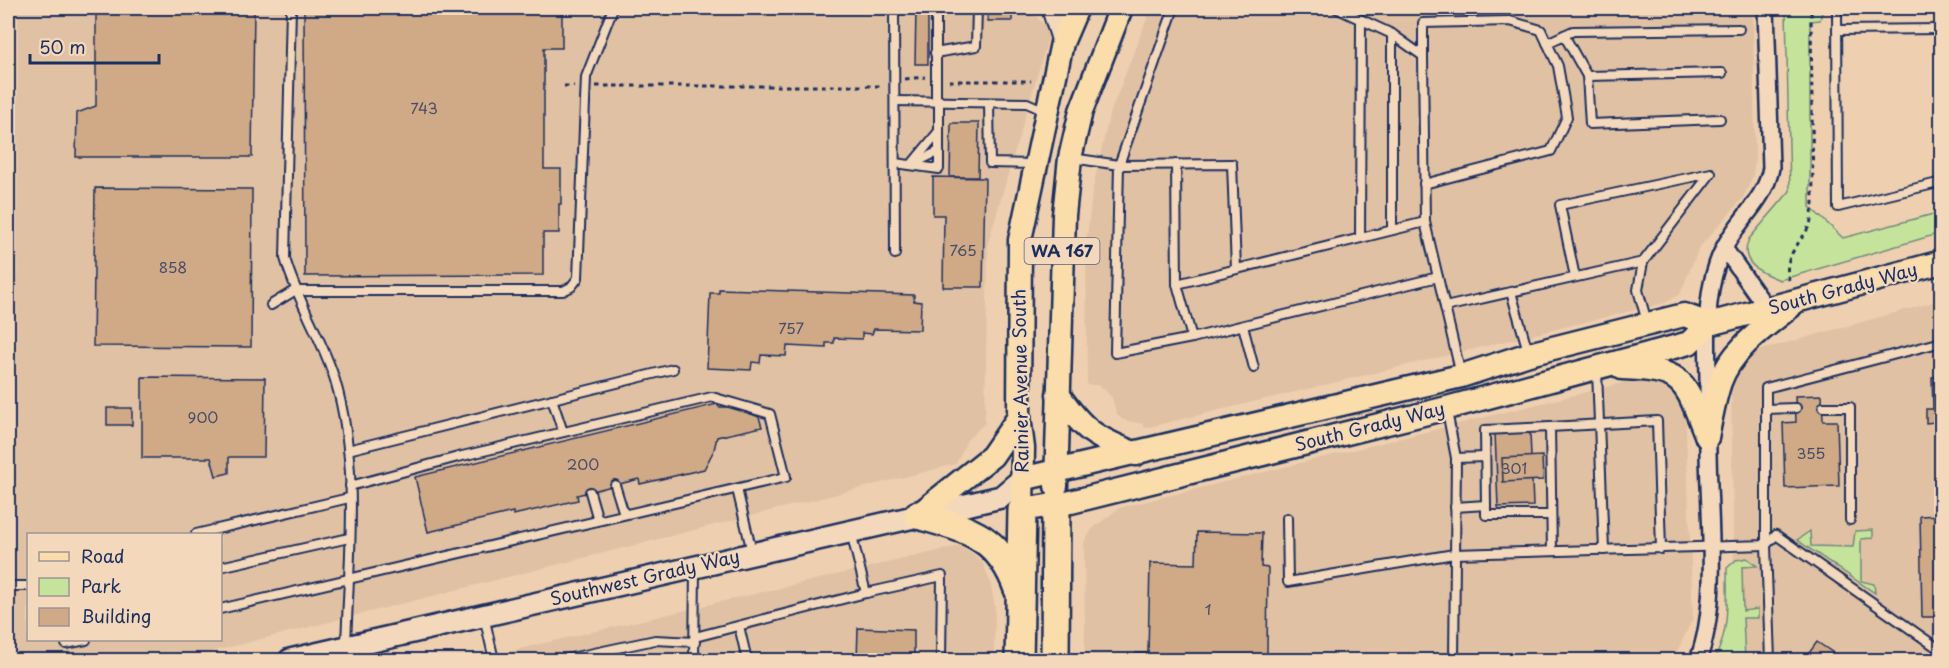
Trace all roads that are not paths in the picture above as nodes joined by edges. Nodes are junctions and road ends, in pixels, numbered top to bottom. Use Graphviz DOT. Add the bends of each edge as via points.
graph roads {
  1 [pos="291,8"];
  2 [pos="613,8"];
  3 [pos="894,8"];
  4 [pos="936,8"];
  5 [pos="977,8"];
  6 [pos="1051,8"];
  7 [pos="1077,8"];
  8 [pos="1121,8"];
  9 [pos="1174,8"];
  10 [pos="1336,8"];
  11 [pos="1766,8"];
  12 [pos="1836,8"];
  13 [pos="1361,20"];
  14 [pos="1739,28"];
  15 [pos="1941,29"];
  16 [pos="1837,30"];
  17 [pos="1392,34"];
  18 [pos="1564,35"];
  19 [pos="1062,43"];
  20 [pos="1547,43"];
  21 [pos="935,53"];
  22 [pos="1423,56"];
  23 [pos="1722,73"];
  24 [pos="1587,76"];
  25 [pos="938,100"];
  26 [pos="895,101"];
  27 [pos="989,103"];
  28 [pos="1047,111"];
  29 [pos="1720,119"];
  30 [pos="939,131"];
  31 [pos="939,151"];
  32 [pos="1070,158"];
  33 [pos="895,164"];
  34 [pos="1036,164"];
  35 [pos="1176,164"];
  36 [pos="911,165"];
  37 [pos="1119,165"];
  38 [pos="1941,182"];
  39 [pos="1425,184"];
  40 [pos="1425,222"];
  41 [pos="1392,230"];
  42 [pos="1360,238"];
  43 [pos="1724,248"];
  44 [pos="895,254"];
  45 [pos="1643,262"];
  46 [pos="1941,262"];
  47 [pos="1236,269"];
  48 [pos="1438,277"];
  49 [pos="1575,277"];
  50 [pos="1177,284"];
  51 [pos="294,291"];
  52 [pos="1511,292"];
  53 [pos="1796,302"];
  54 [pos="271,305"];
  55 [pos="1445,307"];
  56 [pos="1768,310"];
  57 [pos="1648,324"];
  58 [pos="1709,324"];
  59 [pos="1243,326"];
  60 [pos="1192,338"];
  61 [pos="1941,342"];
  62 [pos="1529,354"];
  63 [pos="1596,367"];
  64 [pos="1254,368"];
  65 [pos="673,369"];
  66 [pos="1461,376"];
  67 [pos="1058,394"];
  68 [pos="552,399"];
  69 [pos="1823,407"];
  70 [pos="1447,408"];
  71 [pos="1796,408"];
  72 [pos="1766,409"];
  73 [pos="1019,417"];
  74 [pos="1600,423"];
  75 [pos="1550,427"];
  76 [pos="570,433"];
  77 [pos="1707,437"];
  78 [pos="348,450"];
  79 [pos="1136,454"];
  80 [pos="1485,457"];
  81 [pos="1456,459"];
  82 [pos="1056,472"];
  83 [pos="1022,478"];
  84 [pos="615,485"];
  85 [pos="350,486"];
  86 [pos="737,489"];
  87 [pos="590,492"];
  88 [pos="349,498"];
  89 [pos="1011,503"];
  90 [pos="1056,505"];
  91 [pos="1486,505"];
  92 [pos="1455,507"];
  93 [pos="624,514"];
  94 [pos="918,515"];
  95 [pos="1551,515"];
  96 [pos="1287,518"];
  97 [pos="598,520"];
  98 [pos="1850,520"];
  99 [pos="851,531"];
  100 [pos="200,533"];
  101 [pos="349,538"];
  102 [pos="1766,545"];
  103 [pos="1710,548"];
  104 [pos="1661,549"];
  105 [pos="1605,550"];
  106 [pos="1552,551"];
  107 [pos="752,554"];
  108 [pos="1454,554"];
  109 [pos="222,567"];
  110 [pos="695,567"];
  111 [pos="348,580"];
  112 [pos="8,586"];
  113 [pos="27,586"];
  114 [pos="866,593"];
  115 [pos="1020,596"];
  116 [pos="222,609"];
  117 [pos="484,615"];
  118 [pos="739,626"];
  119 [pos="695,639"];
  120 [pos="66,641"];
  121 [pos="78,641"];
  122 [pos="1941,651"];
  123 [pos="346,653"];
  124 [pos="290,660"];
  125 [pos="494,660"];
  126 [pos="561,660"];
  127 [pos="694,660"];
  128 [pos="747,660"];
  129 [pos="941,660"];
  130 [pos="1019,660"];
  131 [pos="1055,660"];
  132 [pos="1454,660"];
  133 [pos="1698,660"];
  134 [pos="1770,660"];
  1 -- 51 [label="lane" via="285,258"];
  2 -- 51 [label="lane" via="586,77 578,278 571,287 563,291"];
  3 -- 26 [label="lane"];
  4 -- 21 [label="lane"];
  5 -- 21 [label="lane" via="976,46"];
  6 -- 19 [label="street"];
  7 -- 19 [label="main road, Rainier Avenue South / WA 167"];
  8 -- 32 [label="main road, Rainier Avenue South / WA 167" via="1081,111"];
  9 -- 37 [label="lane"];
  10 -- 13 [label="lane"];
  11 -- 43 [label="street" via="1771,168 1761,197"];
  12 -- 16 [label="lane"];
  13 -- 17 [label="lane"];
  13 -- 42 [label="lane"];
  14 -- 18 [label="lane" via="1573,31"];
  15 -- 16 [label="lane"];
  16 -- 38 [label="lane" via="1838,207"];
  17 -- 22 [label="lane"];
  17 -- 41 [label="lane"];
  18 -- 20 [label="lane"];
  18 -- 24 [label="lane"];
  19 -- 28 [label="main road, Rainier Avenue South / WA 167"];
  20 -- 22 [label="lane" via="1541,30 1510,21 1423,22"];
  20 -- 39 [label="lane" via="1558,66 1567,117 1551,151"];
  21 -- 25 [label="lane"];
  22 -- 39 [label="lane"];
  23 -- 24 [label="lane"];
  24 -- 29 [label="lane" via="1590,124"];
  25 -- 26 [label="lane"];
  25 -- 27 [label="lane"];
  25 -- 30 [label="lane"];
  26 -- 33 [label="lane"];
  27 -- 28 [label="lane" via="1027,104"];
  27 -- 34 [label="lane" via="990,164"];
  28 -- 34 [label="main road, Rainier Avenue South / WA 167"];
  30 -- 31 [label="lane"];
  30 -- 36 [label="lane"];
  31 -- 36 [label="lane"];
  31 -- 36 [label="lane" via="939,170"];
  32 -- 37 [label="lane"];
  32 -- 67 [label="main road, Rainier Avenue South / WA 167" via="1064,215"];
  33 -- 36 [label="lane"];
  33 -- 44 [label="lane"];
  34 -- 73 [label="main road, Rainier Avenue South / WA 167" via="1020,240"];
  35 -- 37 [label="lane"];
  35 -- 47 [label="lane" via="1232,164"];
  35 -- 50 [label="lane"];
  37 -- 60 [label="lane" via="1115,353"];
  39 -- 40 [label="lane"];
  40 -- 41 [label="lane"];
  40 -- 48 [label="lane"];
  41 -- 42 [label="lane"];
  42 -- 47 [label="lane"];
  43 -- 56 [label="street"];
  43 -- 58 [label="street" via="1711,290"];
  45 -- 49 [label="lane"];
  45 -- 49 [label="lane" via="1711,173 1560,205"];
  45 -- 57 [label="lane" via="1638,290"];
  46 -- 53 [label="main road, South Grady Way"];
  47 -- 50 [label="lane"];
  48 -- 55 [label="lane"];
  48 -- 59 [label="lane"];
  49 -- 52 [label="lane"];
  50 -- 60 [label="lane"];
  51 -- 54 [label="lane"];
  51 -- 78 [label="lane" via="335,381"];
  52 -- 55 [label="lane"];
  52 -- 62 [label="lane"];
  53 -- 56 [label="main road, South Grady Way"];
  53 -- 77 [label="main road" via="1731,360 1719,382"];
  55 -- 66 [label="lane"];
  56 -- 58 [label="main road, South Grady Way"];
  57 -- 58 [label="main road, South Grady Way" via="1684,315"];
  57 -- 62 [label="main road, South Grady Way"];
  58 -- 63 [label="main road, South Grady Way" via="1689,343"];
  58 -- 77 [label="street"];
  59 -- 60 [label="lane"];
  59 -- 64 [label="lane"];
  61 -- 72 [label="lane" via="1766,388"];
  62 -- 66 [label="main road, South Grady Way"];
  63 -- 70 [label="main road, South Grady Way"];
  63 -- 74 [label="lane"];
  63 -- 77 [label="main road" via="1653,369 1671,375 1688,390"];
  65 -- 68 [label="lane"];
  66 -- 79 [label="main road, South Grady Way"];
  67 -- 79 [label="main road" via="1078,423 1091,434"];
  67 -- 82 [label="main road, Rainier Avenue South / WA 167"];
  68 -- 76 [label="lane"];
  68 -- 78 [label="lane"];
  69 -- 98 [label="lane" via="1850,407"];
  70 -- 81 [label="lane"];
  70 -- 90 [label="main road, South Grady Way"];
  71 -- 72 [label="lane"];
  72 -- 102 [label="lane"];
  73 -- 83 [label="main road, Rainier Avenue South / WA 167"];
  73 -- 94 [label="main road" via="992,456"];
  74 -- 75 [label="lane"];
  74 -- 104 [label="lane" via="1657,421"];
  74 -- 105 [label="lane"];
  75 -- 80 [label="lane" via="1485,430"];
  75 -- 95 [label="lane"];
  76 -- 85 [label="lane"];
  76 -- 86 [label="lane" via="712,397 770,414 786,477"];
  77 -- 103 [label="street"];
  78 -- 85 [label="lane"];
  79 -- 82 [label="main road, South Grady Way"];
  80 -- 81 [label="lane"];
  80 -- 91 [label="lane"];
  81 -- 92 [label="lane"];
  82 -- 83 [label="main road, South Grady Way"];
  82 -- 90 [label="main road, Rainier Avenue South / WA 167"];
  83 -- 89 [label="main road, Rainier Avenue South / WA 167"];
  84 -- 93 [label="lane"];
  85 -- 88 [label="lane"];
  86 -- 93 [label="lane"];
  86 -- 107 [label="lane"];
  87 -- 97 [label="lane"];
  88 -- 100 [label="lane"];
  88 -- 101 [label="lane"];
  89 -- 90 [label="main road, South Grady Way"];
  89 -- 94 [label="main road, Southwest Grady Way"];
  89 -- 115 [label="highway, WA 167"];
  90 -- 131 [label="highway, WA 167"];
  91 -- 92 [label="lane"];
  91 -- 95 [label="lane" via="1486,515"];
  92 -- 108 [label="lane"];
  93 -- 97 [label="lane"];
  94 -- 99 [label="main road, Southwest Grady Way"];
  94 -- 115 [label="highway" via="982,537 1011,570"];
  95 -- 106 [label="lane"];
  96 -- 108 [label="lane" via="1288,582"];
  97 -- 111 [label="lane"];
  99 -- 107 [label="main road, Southwest Grady Way"];
  99 -- 114 [label="lane"];
  101 -- 109 [label="lane"];
  101 -- 111 [label="lane"];
  102 -- 103 [label="lane"];
  102 -- 122 [label="lane" via="1776,535"];
  102 -- 134 [label="lane"];
  103 -- 104 [label="lane"];
  103 -- 133 [label="street" via="1706,637"];
  104 -- 105 [label="lane"];
  105 -- 106 [label="lane"];
  106 -- 108 [label="lane"];
  107 -- 110 [label="main road, Southwest Grady Way"];
  108 -- 132 [label="lane"];
  110 -- 117 [label="main road, Southwest Grady Way"];
  110 -- 119 [label="lane"];
  111 -- 116 [label="lane"];
  111 -- 123 [label="lane"];
  112 -- 113 [label="lane"];
  114 -- 118 [label="lane"];
  114 -- 129 [label="lane" via="942,576"];
  115 -- 130 [label="highway"];
  117 -- 123 [label="main road, Southwest Grady Way"];
  117 -- 125 [label="lane"];
  118 -- 119 [label="lane"];
  118 -- 128 [label="lane"];
  119 -- 126 [label="lane" via="656,640"];
  119 -- 127 [label="lane"];
  120 -- 121 [label="lane"];
  123 -- 124 [label="main road, Southwest Grady Way"];
}
